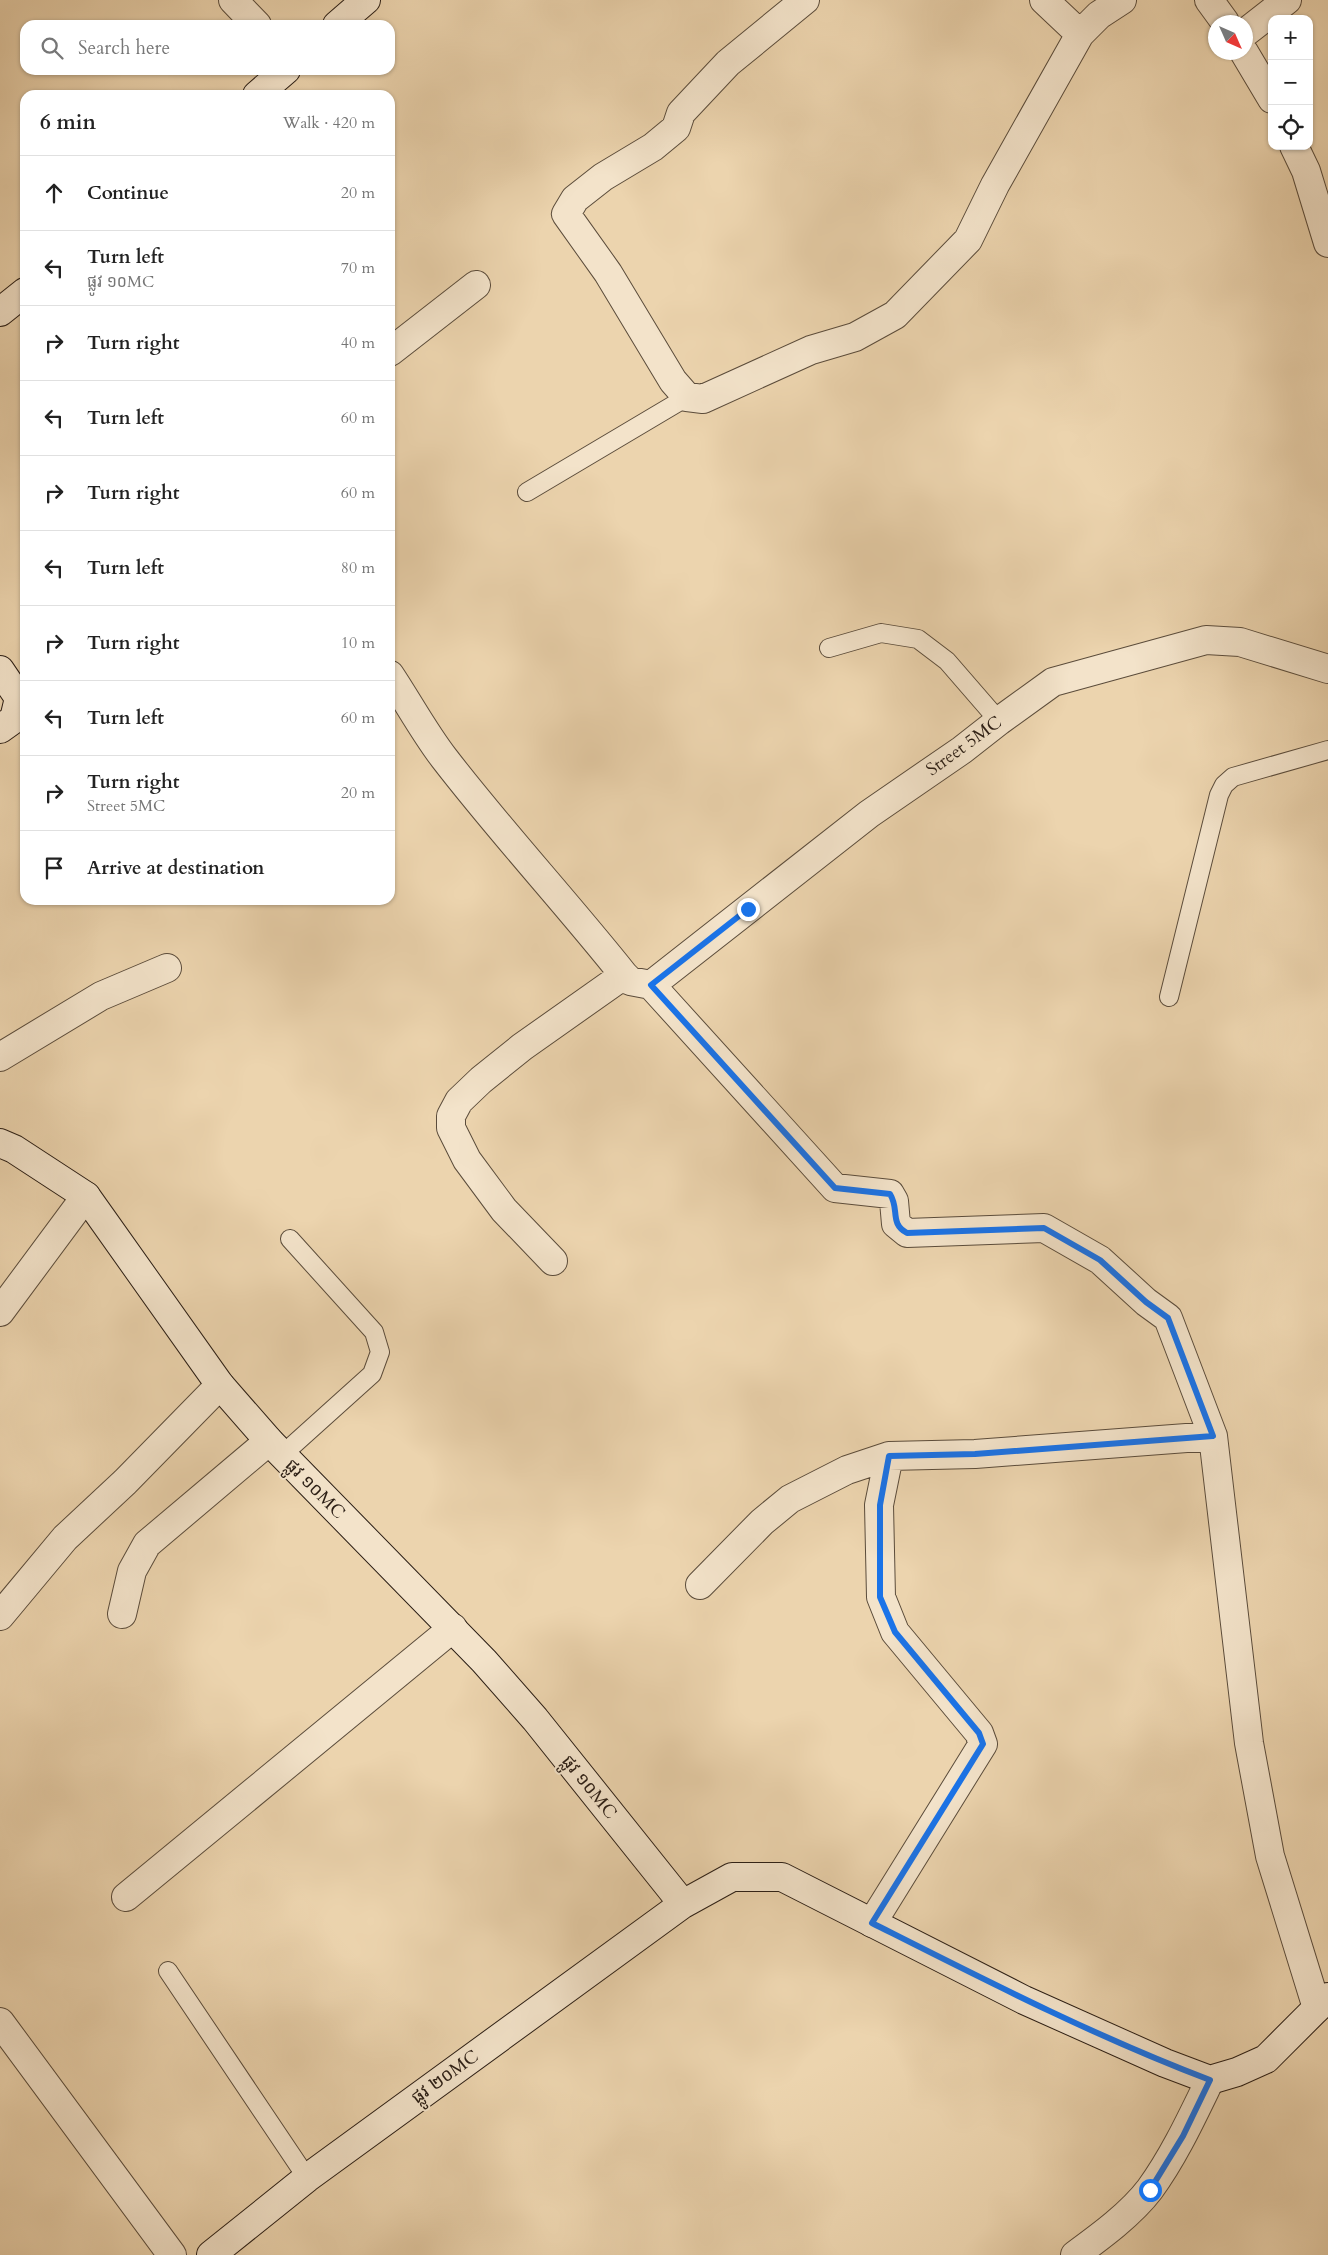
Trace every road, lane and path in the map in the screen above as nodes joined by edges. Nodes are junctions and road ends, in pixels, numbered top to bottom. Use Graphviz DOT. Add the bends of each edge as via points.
graph roads {
  1 [pos="233,0"];
  2 [pos="366,0"];
  3 [pos="805,0"];
  4 [pos="1044,0"];
  5 [pos="1122,0"];
  6 [pos="1209,0"];
  7 [pos="1287,0"];
  8 [pos="1220,15"];
  9 [pos="252,20"];
  10 [pos="343,20"];
  11 [pos="1253,27"];
  12 [pos="1080,34"];
  13 [pos="1249,60"];
  14 [pos="280,75"];
  15 [pos="263,90"];
  16 [pos="1268,92"];
  17 [pos="1296,150"];
  18 [pos="1328,242"];
  19 [pos="476,285"];
  20 [pos="20,296"];
  21 [pos="0,312"];
  22 [pos="395,348"];
  23 [pos="687,397"];
  24 [pos="527,492"];
  25 [pos="829,648"];
  26 [pos="1328,669"];
  27 [pos="0,670"];
  28 [pos="395,683"];
  29 [pos="20,695"];
  30 [pos="20,702"];
  31 [pos="999,721"];
  32 [pos="0,729"];
  33 [pos="1328,750"];
  34 [pos="167,968"];
  35 [pos="624,975"];
  36 [pos="651,985"];
  37 [pos="1169,997"];
  38 [pos="0,1057"];
  39 [pos="0,1143"];
  40 [pos="86,1196"];
  41 [pos="290,1239"];
  42 [pos="553,1261"];
  43 [pos="0,1312"];
  44 [pos="220,1385"];
  45 [pos="1213,1436"];
  46 [pos="275,1448"];
  47 [pos="889,1456"];
  48 [pos="700,1585"];
  49 [pos="122,1614"];
  50 [pos="0,1616"];
  51 [pos="453,1628"];
  52 [pos="126,1897"];
  53 [pos="683,1904"];
  54 [pos="872,1923"];
  55 [pos="168,1971"];
  56 [pos="1323,2002"];
  57 [pos="0,2022"];
  58 [pos="1210,2080"];
  59 [pos="307,2178"];
  60 [pos="172,2255"];
  61 [pos="211,2255"];
  62 [pos="1075,2255"];
  1 -- 9 [label="street"];
  2 -- 10 [label="street"];
  3 -- 23 [label="street" via="722,69 681,114 676,128 653,147 603,177 575,199 566,214 608,273 673,381"];
  4 -- 12 [label="street"];
  5 -- 12 [label="street" via="1099,15"];
  6 -- 8 [label="street"];
  7 -- 11 [label="street"];
  12 -- 23 [label="street" via="995,185 968,240 895,316 854,338 811,350 703,399"];
  13 -- 16 [label="street"];
  14 -- 15 [label="street"];
  17 -- 18 [label="street"];
  19 -- 22 [label="street"];
  20 -- 21 [label="street"];
  23 -- 24 [label="lane"];
  25 -- 31 [label="lane" via="881,633 918,639 946,660"];
  26 -- 31 [label="street, Street 5MC" via="1240,642 1206,640 1053,682"];
  27 -- 29 [label="street"];
  28 -- 35 [label="street" via="442,756"];
  30 -- 32 [label="street" via="14,719"];
  31 -- 36 [label="street, Street 5MC" via="869,814"];
  33 -- 37 [label="lane" via="1233,777 1224,785"];
  34 -- 38 [label="street" via="101,996"];
  35 -- 36 [label="street" via="630,981"];
  35 -- 42 [label="street" via="481,1080 459,1102 451,1116 451,1128 467,1160 504,1210"];
  36 -- 45 [label="street" via="835,1188 890,1194 894,1201 896,1224 901,1230 907,1233 1044,1228 1100,1260 1168,1318"];
  39 -- 40 [label="street, ផ្លូវ ១០MC"];
  40 -- 43 [label="street"];
  40 -- 44 [label="street, ផ្លូវ ១០MC"];
  41 -- 46 [label="lane" via="374,1332 380,1352 372,1374"];
  44 -- 46 [label="street, ផ្លូវ ១០MC"];
  44 -- 50 [label="street" via="65,1538"];
  45 -- 47 [label="street" via="975,1454"];
  45 -- 56 [label="street" via="1249,1743 1270,1856"];
  46 -- 49 [label="street" via="147,1544 132,1571"];
  46 -- 51 [label="street, ផ្លូវ ១០MC"];
  47 -- 48 [label="street" via="847,1470 790,1499 762,1522"];
  47 -- 54 [label="street" via="880,1505 880,1597 895,1632 979,1733 983,1744"];
  51 -- 52 [label="street"];
  51 -- 53 [label="street, ផ្លូវ ១០MC" via="535,1719"];
  53 -- 54 [label="street" via="732,1877 782,1876"];
  53 -- 59 [label="street, ផ្លូវ ២០MC"];
  54 -- 58 [label="street" via="1024,2000"];
  55 -- 59 [label="lane"];
  56 -- 58 [label="street" via="1266,2059"];
  57 -- 60 [label="street"];
  58 -- 62 [label="street" via="1183,2136 1150,2190 1107,2232"];
  59 -- 61 [label="street, ផ្លូវ ២០MC"];
}
